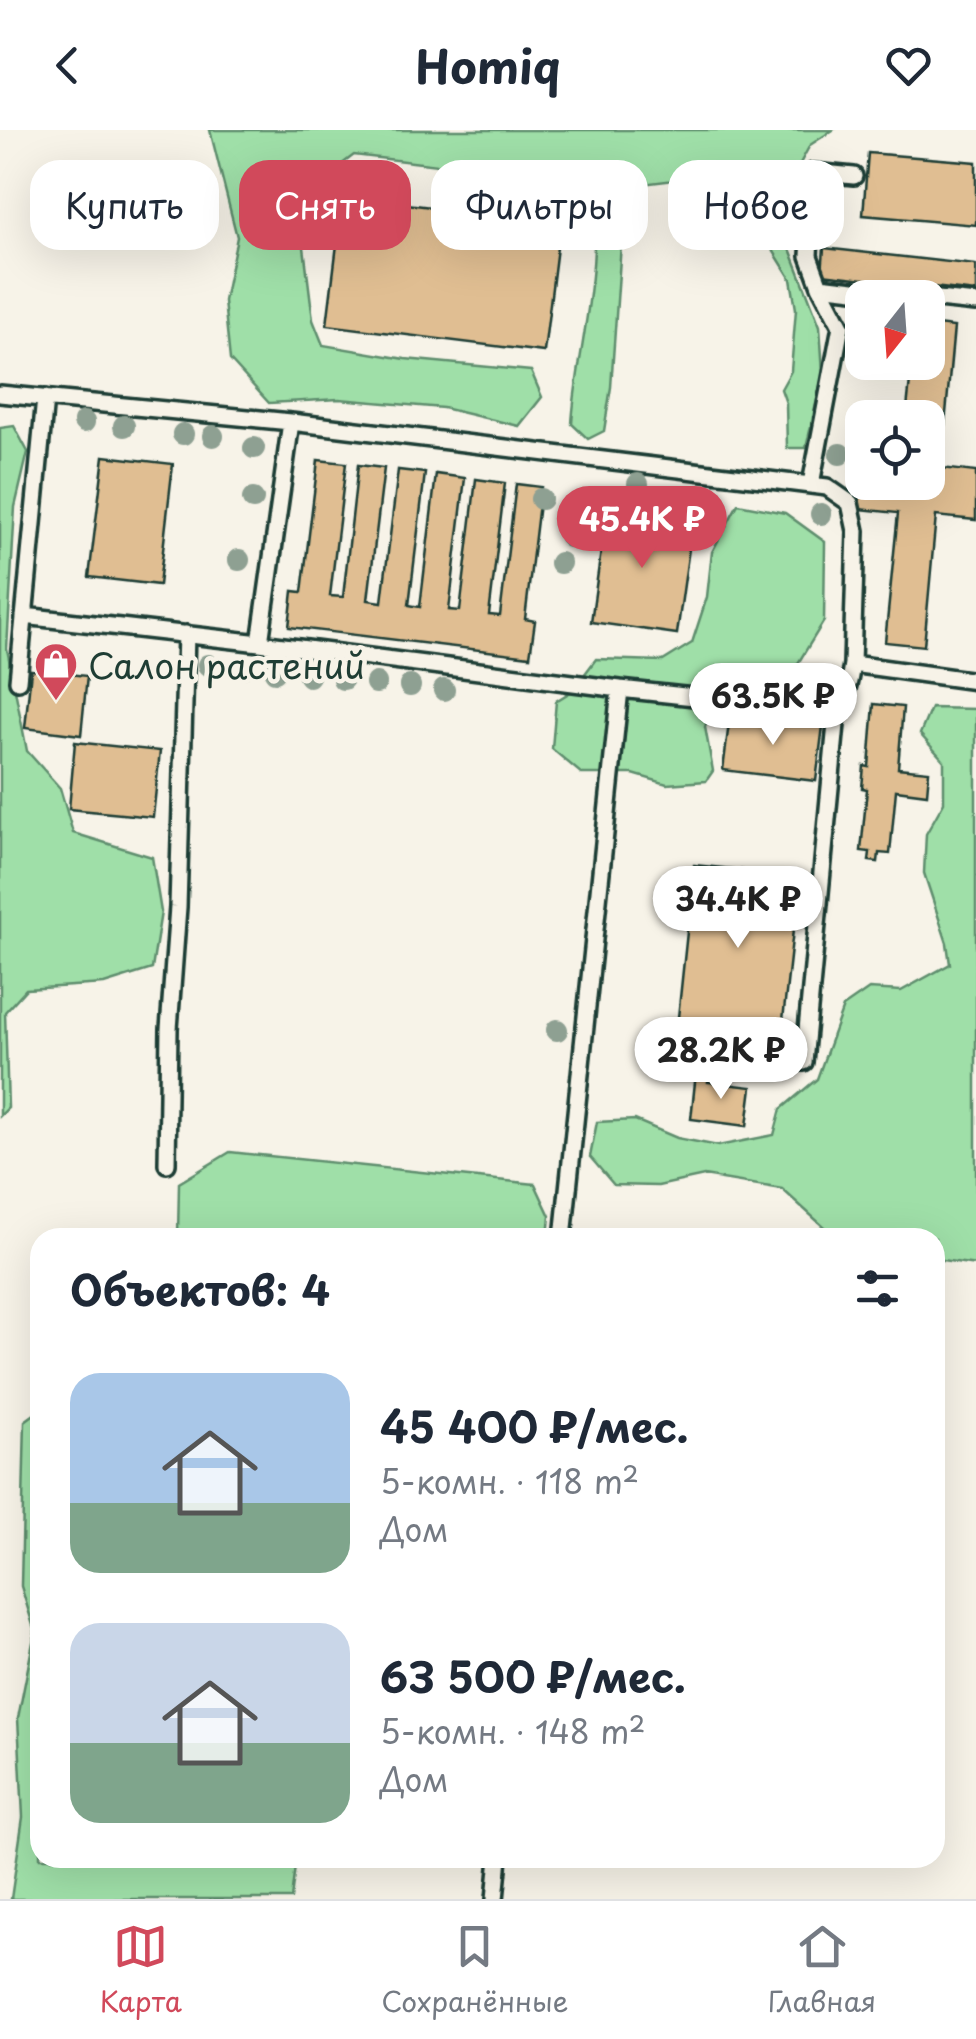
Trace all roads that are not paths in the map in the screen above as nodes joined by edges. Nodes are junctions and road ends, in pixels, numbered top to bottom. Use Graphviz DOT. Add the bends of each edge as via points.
graph roads {
  1 [pos="854,176"];
  2 [pos="820,286"];
  3 [pos="845,289"];
  4 [pos="945,300"];
  5 [pos="976,304"];
  6 [pos="0,394"];
  7 [pos="46,398"];
  8 [pos="291,422"];
  9 [pos="811,484"];
  10 [pos="24,616"];
  11 [pos="186,634"];
  12 [pos="260,643"];
  13 [pos="852,664"];
  14 [pos="18,681"];
  15 [pos="976,681"];
  16 [pos="620,689"];
  17 [pos="838,704"];
  18 [pos="676,1050"];
  19 [pos="167,1164"];
  20 [pos="565,1228"];
  21 [pos="498,1868"];
  22 [pos="495,1899"];
  1 -- 2 [label="lane" via="813,172 809,256"];
  2 -- 3 [label="lane"];
  2 -- 9 [label="lane" via="840,326"];
  4 -- 5 [label="lane"];
  6 -- 7 [label="lane"];
  7 -- 8 [label="lane"];
  7 -- 10 [label="lane"];
  8 -- 9 [label="lane"];
  8 -- 12 [label="lane"];
  9 -- 13 [label="lane" via="850,504 856,531"];
  10 -- 11 [label="lane"];
  10 -- 14 [label="lane"];
  11 -- 12 [label="lane"];
  11 -- 19 [label="lane"];
  12 -- 16 [label="lane"];
  13 -- 15 [label="lane"];
  13 -- 17 [label="lane"];
  16 -- 17 [label="lane" via="814,710"];
  16 -- 20 [label="lane"];
  17 -- 18 [label="lane" via="804,1062"];
  21 -- 22 [label="lane"];
}
